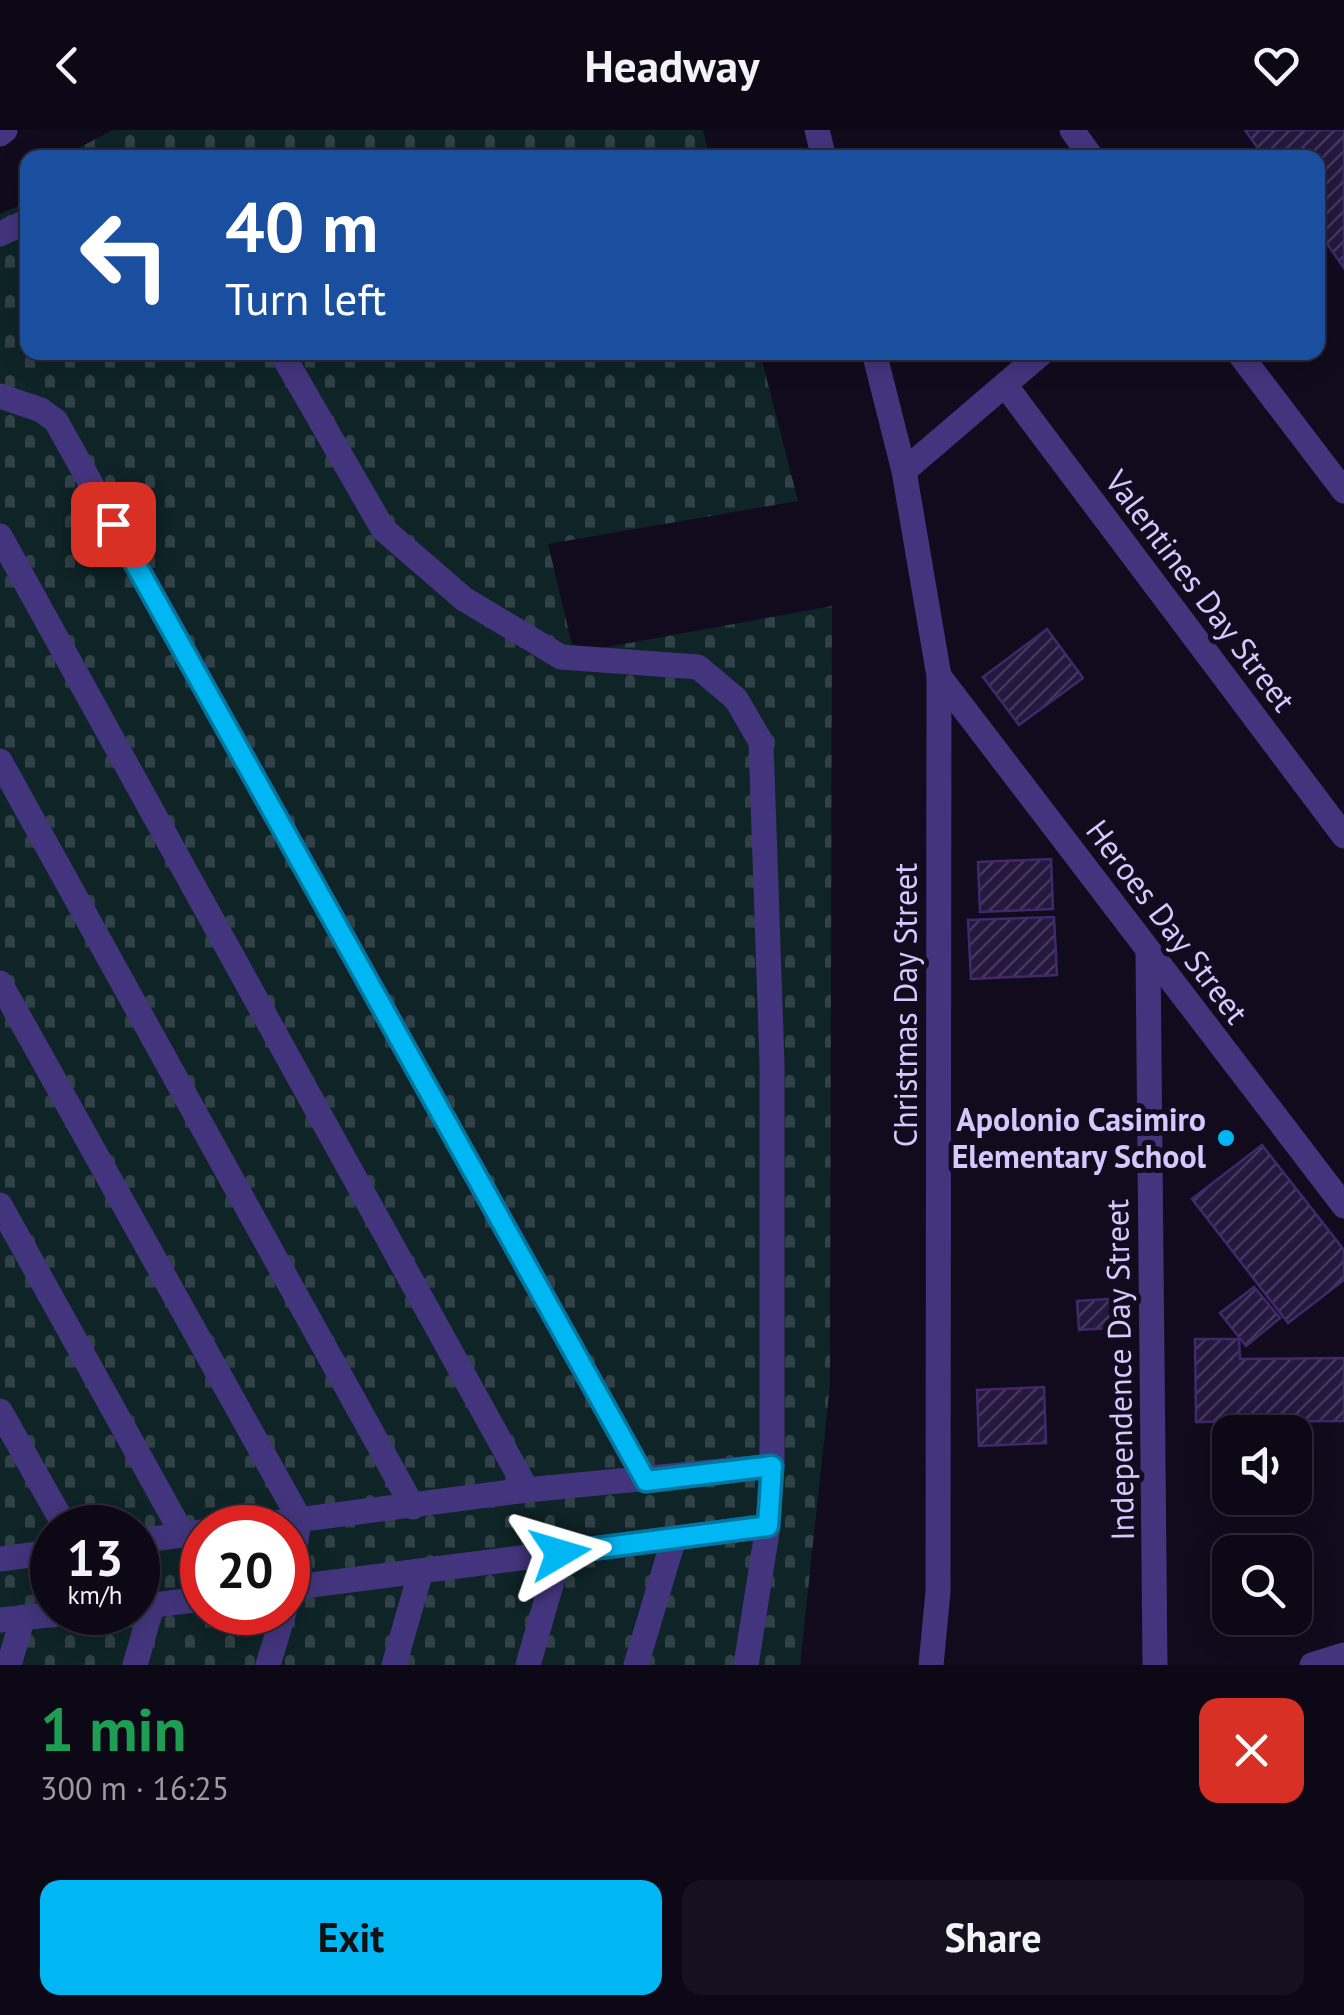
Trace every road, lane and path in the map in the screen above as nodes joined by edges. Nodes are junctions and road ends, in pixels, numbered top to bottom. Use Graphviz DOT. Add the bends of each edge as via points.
graph roads {
  1 [pos="286,360"];
  2 [pos="876,360"];
  3 [pos="1033,360"];
  4 [pos="1244,360"];
  5 [pos="1004,385"];
  6 [pos="0,396"];
  7 [pos="904,471"];
  8 [pos="1344,491"];
  9 [pos="0,536"];
  10 [pos="940,676"];
  11 [pos="0,761"];
  12 [pos="1344,836"];
  13 [pos="1148,954"];
  14 [pos="0,983"];
  15 [pos="0,1204"];
  16 [pos="1344,1206"];
  17 [pos="0,1411"];
  18 [pos="772,1466"];
  19 [pos="646,1481"];
  20 [pos="527,1490"];
  21 [pos="53,1505"];
  22 [pos="292,1505"];
  23 [pos="413,1507"];
  24 [pos="180,1513"];
  25 [pos="310,1517"];
  26 [pos="768,1526"];
  27 [pos="674,1538"];
  28 [pos="560,1553"];
  29 [pos="30,1555"];
  30 [pos="0,1559"];
  31 [pos="421,1571"];
  32 [pos="310,1593"];
  33 [pos="12,1618"];
  34 [pos="140,1635"];
  35 [pos="277,1635"];
  36 [pos="1344,1655"];
  37 [pos="9,1665"];
  38 [pos="134,1665"];
  39 [pos="268,1665"];
  40 [pos="394,1665"];
  41 [pos="528,1665"];
  42 [pos="636,1665"];
  43 [pos="746,1665"];
  44 [pos="931,1665"];
  45 [pos="1155,1665"];
  46 [pos="1312,1665"];
  1 -- 18 [label="street" via="383,529 464,599 562,657 698,666 736,699 761,742 772,1064"];
  2 -- 7 [label="street, Christmas Day Street"];
  3 -- 5 [label="street"];
  4 -- 8 [label="street"];
  5 -- 7 [label="street"];
  5 -- 12 [label="street, Valentines Day Street"];
  6 -- 19 [label="street" via="56,422"];
  7 -- 10 [label="street, Christmas Day Street"];
  9 -- 20 [label="street"];
  10 -- 13 [label="street, Heroes Day Street"];
  10 -- 44 [label="street, Christmas Day Street" via="938,1572"];
  11 -- 23 [label="street"];
  13 -- 16 [label="street, Heroes Day Street"];
  13 -- 45 [label="street, Independence Day Street"];
  14 -- 22 [label="street"];
  15 -- 24 [label="street"];
  17 -- 21 [label="street"];
  18 -- 19 [label="street"];
  18 -- 26 [label="street"];
  19 -- 20 [label="street"];
  20 -- 23 [label="street"];
  23 -- 25 [label="street"];
  26 -- 27 [label="street"];
  26 -- 43 [label="street"];
  27 -- 28 [label="street"];
  27 -- 42 [label="street"];
  28 -- 31 [label="street"];
  28 -- 41 [label="street"];
  29 -- 30 [label="street"];
  31 -- 32 [label="street"];
  31 -- 40 [label="street"];
  33 -- 37 [label="street"];
  34 -- 38 [label="street"];
  35 -- 39 [label="street"];
  36 -- 46 [label="street"];
}
